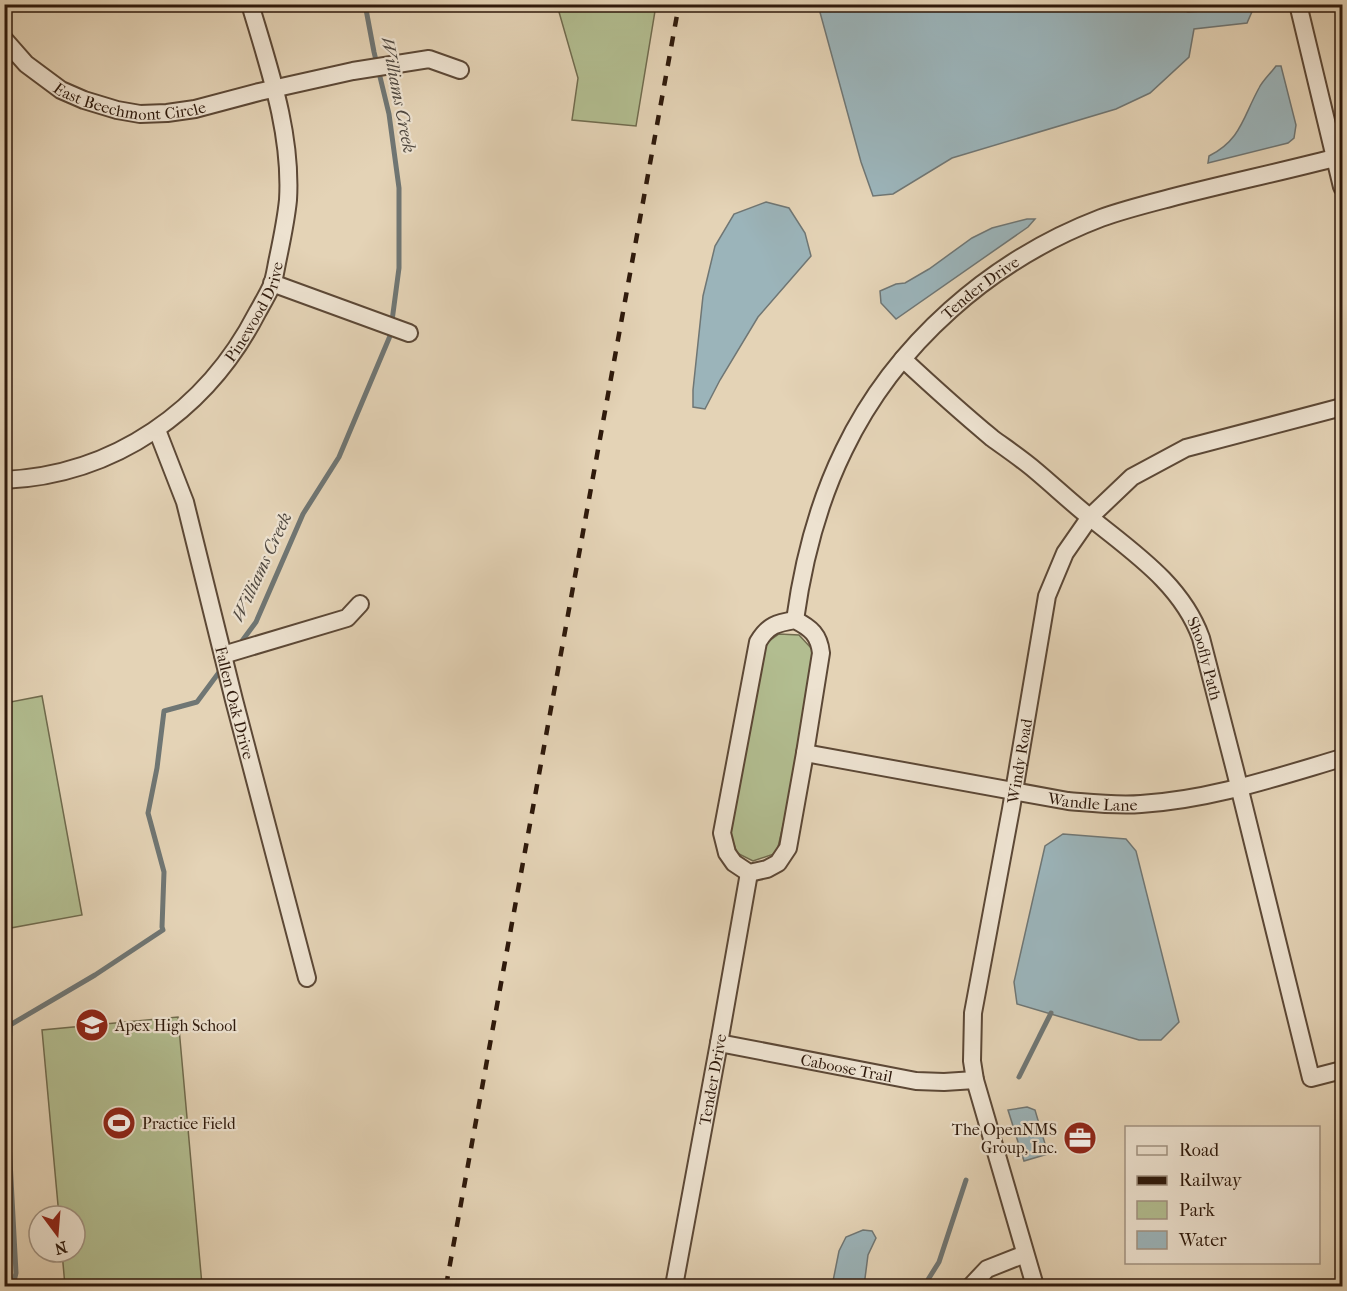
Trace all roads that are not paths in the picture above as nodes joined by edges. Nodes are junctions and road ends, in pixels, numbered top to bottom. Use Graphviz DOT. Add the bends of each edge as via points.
graph roads {
  1 [pos="250,4"];
  2 [pos="1298,4"];
  3 [pos="4,39"];
  4 [pos="460,70"];
  5 [pos="275,89"];
  6 [pos="1339,157"];
  7 [pos="1342,187"];
  8 [pos="272,283"];
  9 [pos="409,333"];
  10 [pos="903,359"];
  11 [pos="1342,407"];
  12 [pos="157,430"];
  13 [pos="4,480"];
  14 [pos="1090,518"];
  15 [pos="360,604"];
  16 [pos="795,620"];
  17 [pos="223,655"];
  18 [pos="805,753"];
  19 [pos="1342,758"];
  20 [pos="1239,787"];
  21 [pos="1014,792"];
  22 [pos="749,873"];
  23 [pos="307,978"];
  24 [pos="719,1043"];
  25 [pos="1342,1070"];
  26 [pos="975,1080"];
  27 [pos="1025,1254"];
  28 [pos="674,1287"];
  29 [pos="971,1287"];
  30 [pos="1035,1287"];
  1 -- 5 [label="street, Pinewood Drive"];
  2 -- 6 [label="street"];
  3 -- 5 [label="street, East Beechmont Circle" via="26,64 61,90 129,112 195,109"];
  4 -- 5 [label="street, East Beechmont Circle" via="429,59"];
  5 -- 8 [label="street, Pinewood Drive" via="285,141 288,199"];
  6 -- 7 [label="street"];
  6 -- 10 [label="street, Tender Drive" via="1133,208 1071,230 987,280"];
  8 -- 9 [label="street"];
  8 -- 12 [label="street, Pinewood Drive" via="223,367"];
  10 -- 14 [label="street, Shoofly Path"];
  10 -- 16 [label="street, Tender Drive" via="879,390 843,451 805,561"];
  11 -- 14 [label="street, Windy Road" via="1186,448 1132,477"];
  12 -- 13 [label="street, Pinewood Drive" via="81,467"];
  12 -- 17 [label="street, Fallen Oak Drive" via="185,502"];
  14 -- 20 [label="street, Shoofly Path" via="1163,578 1189,611 1201,639"];
  14 -- 21 [label="street, Windy Road" via="1065,553 1047,596"];
  15 -- 17 [label="street" via="347,618"];
  16 -- 18 [label="street" via="816,635 821,654"];
  16 -- 22 [label="street" via="777,623 764,631 758,642 722,833 727,853"];
  17 -- 23 [label="street, Fallen Oak Drive"];
  18 -- 21 [label="street, Wandle Lane"];
  18 -- 22 [label="street" via="788,848 778,863"];
  19 -- 20 [label="street, Wandle Lane"];
  20 -- 21 [label="street, Wandle Lane" via="1192,798 1126,805"];
  20 -- 25 [label="street, Shoofly Path" via="1311,1078"];
  21 -- 26 [label="street, Windy Road" via="973,1013"];
  22 -- 24 [label="street, Tender Drive"];
  24 -- 26 [label="street, Caboose Trail" via="916,1081"];
  24 -- 28 [label="street, Tender Drive"];
  26 -- 27 [label="street, Windy Road"];
  27 -- 29 [label="street" via="987,1269"];
  27 -- 30 [label="street, Windy Road"];
}
